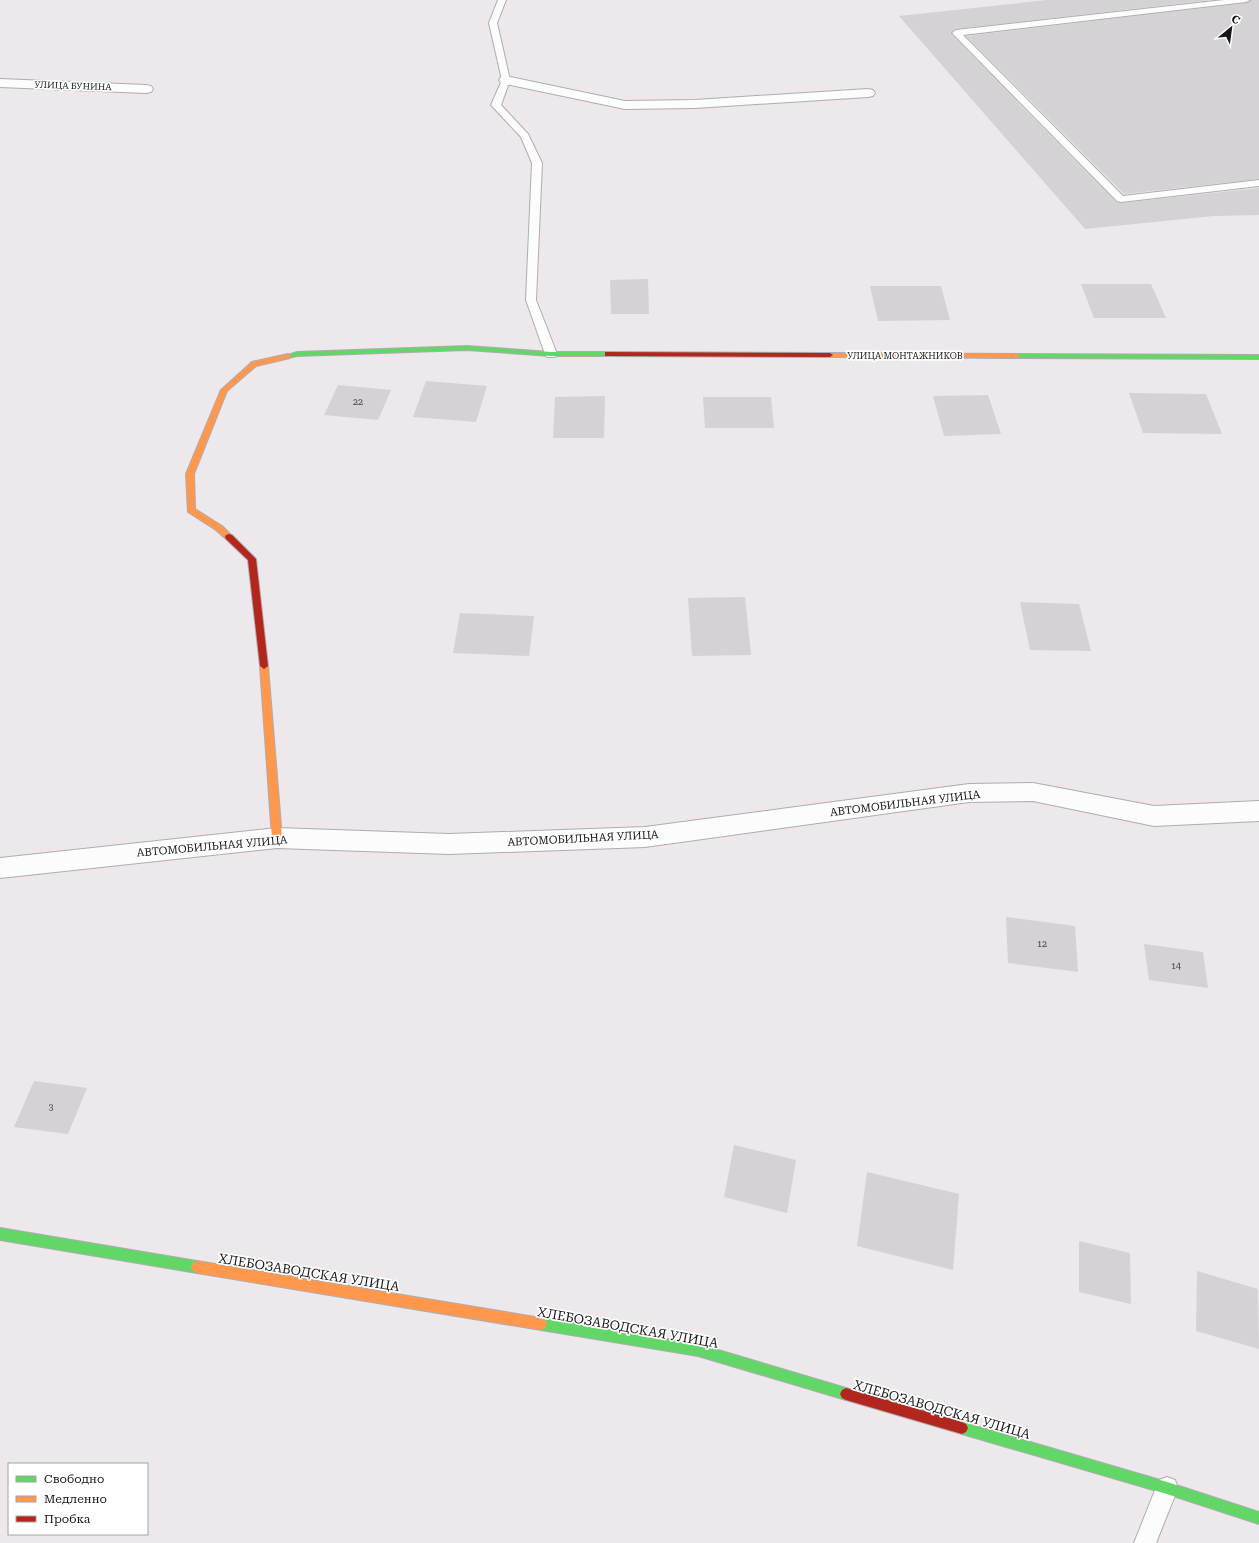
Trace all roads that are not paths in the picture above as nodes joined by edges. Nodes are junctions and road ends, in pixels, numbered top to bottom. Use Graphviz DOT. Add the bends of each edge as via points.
graph roads {
  1 [pos="502,0"];
  2 [pos="1246,0"];
  3 [pos="506,80"];
  4 [pos="0,83"];
  5 [pos="146,89"];
  6 [pos="868,93"];
  7 [pos="1259,183"];
  8 [pos="551,354"];
  9 [pos="1259,357"];
  10 [pos="1259,811"];
  11 [pos="277,838"];
  12 [pos="0,868"];
  13 [pos="0,1234"];
  14 [pos="1167,1488"];
  15 [pos="1259,1518"];
  16 [pos="1145,1543"];
  1 -- 3 [label="lane" via="492,23"];
  2 -- 7 [label="lane" via="956,33 1121,199"];
  3 -- 6 [label="street" via="625,105 695,104"];
  3 -- 8 [label="lane" via="496,105 525,136 537,164 531,300"];
  4 -- 5 [label="street, УЛИЦА БУНИНА"];
  8 -- 9 [label="street, УЛИЦА МОНТАЖНИКОВ"];
  8 -- 11 [label="street, УЛИЦА МОНТАЖНИКОВ" via="467,348 297,354 254,364 224,390 190,474 191,510 219,528 252,559 262,646"];
  10 -- 11 [label="street, АВТОМОБИЛЬНАЯ УЛИЦА" via="1154,816 1033,792 969,793 645,837 449,844"];
  11 -- 12 [label="street, АВТОМОБИЛЬНАЯ УЛИЦА"];
  13 -- 14 [label="street, ХЛЕБОЗАВОДСКАЯ УЛИЦА" via="698,1350"];
  14 -- 15 [label="street, ХЛЕБОЗАВОДСКАЯ УЛИЦА"];
  14 -- 16 [label="lane"];
}
